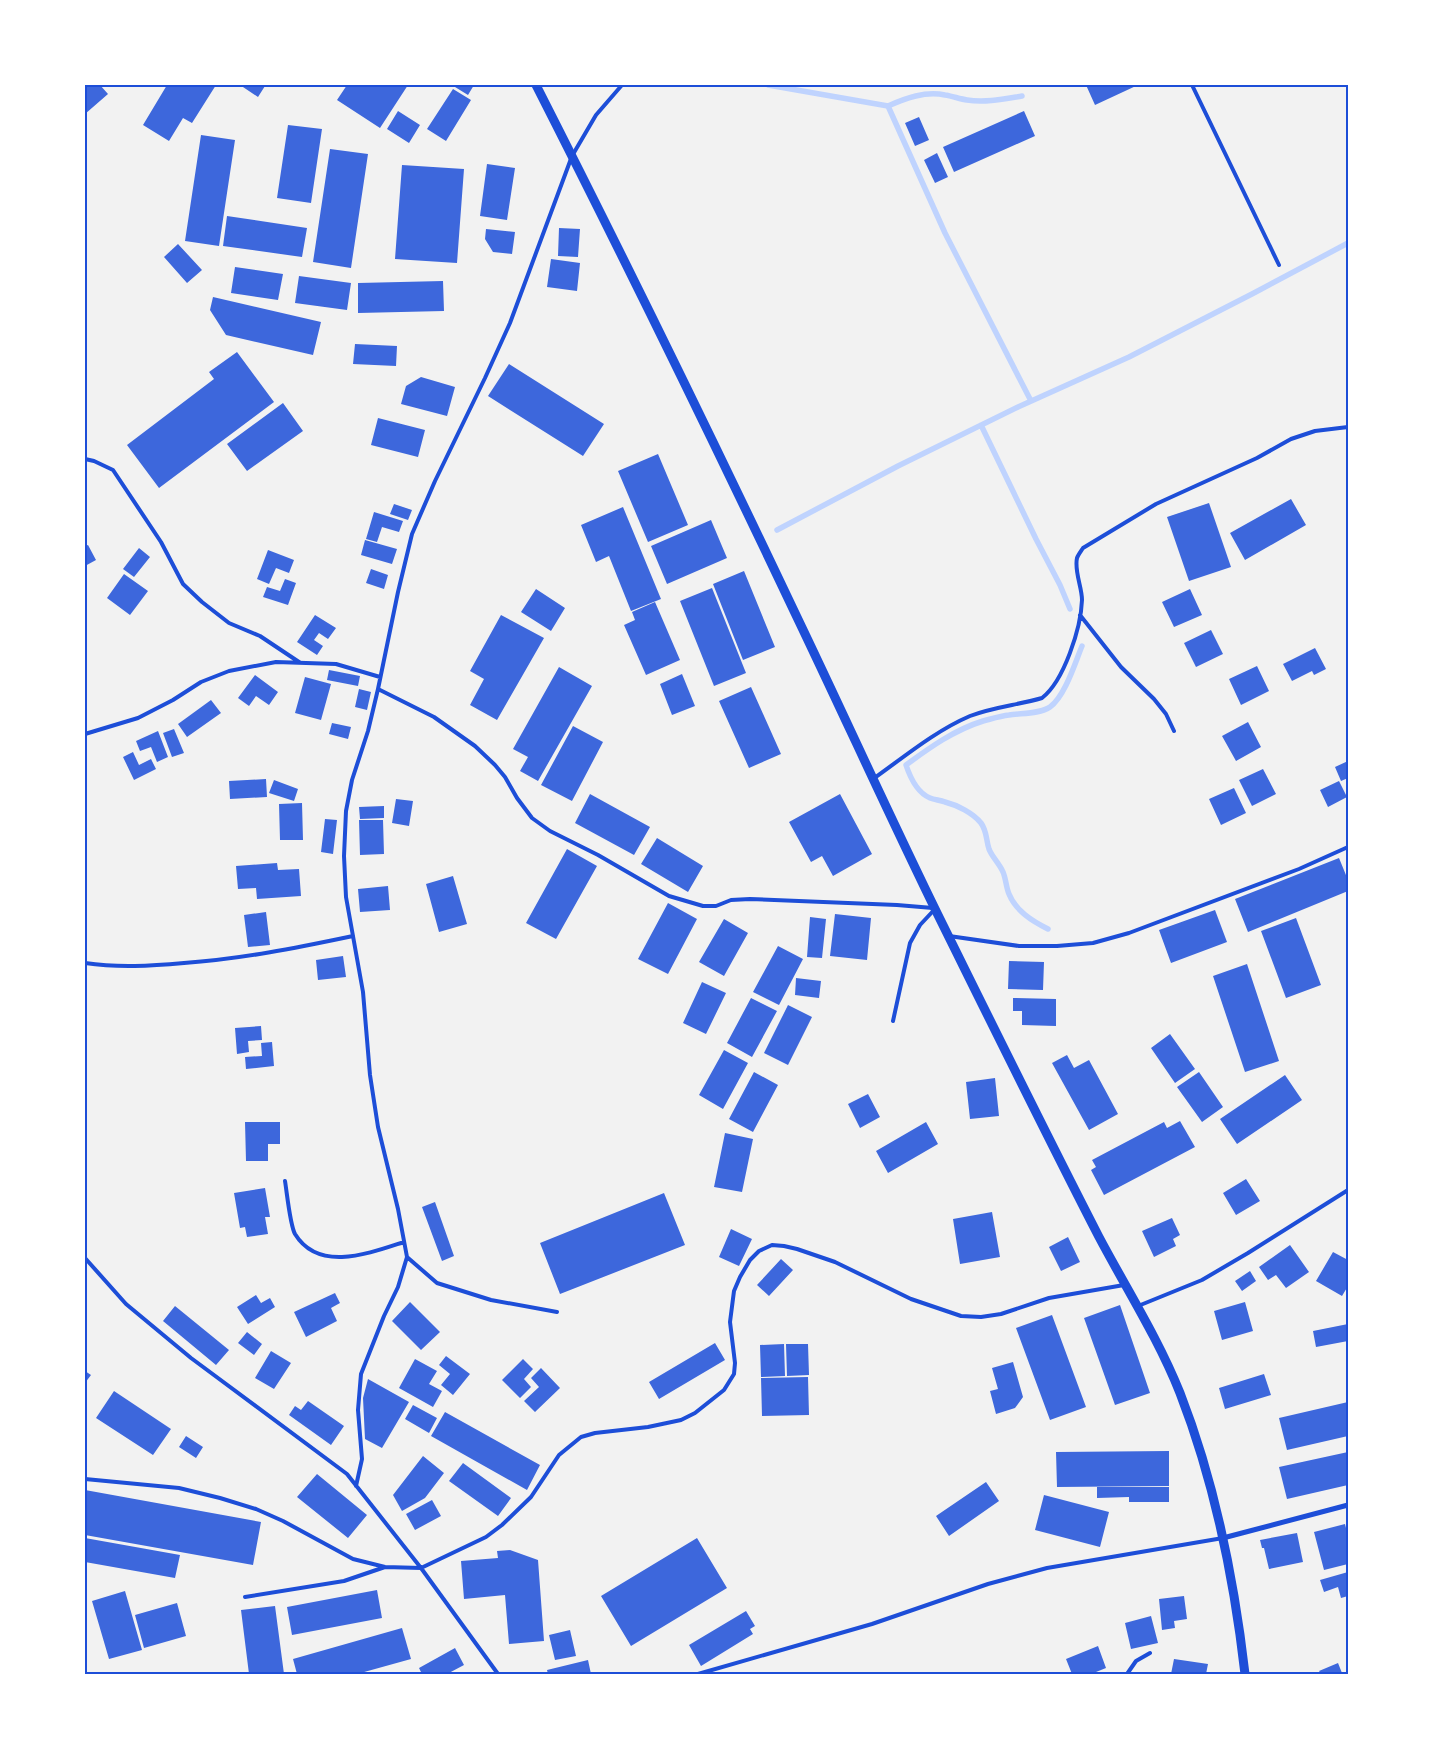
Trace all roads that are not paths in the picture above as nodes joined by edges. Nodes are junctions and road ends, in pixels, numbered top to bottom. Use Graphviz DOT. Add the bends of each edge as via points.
graph roads {
  1 [pos="536,85"];
  2 [pos="622,85"];
  3 [pos="1192,85"];
  4 [pos="572,156"];
  5 [pos="1280,265"];
  6 [pos="1348,427"];
  7 [pos="85,459"];
  8 [pos="1080,615"];
  9 [pos="299,662"];
  10 [pos="380,677"];
  11 [pos="378,689"];
  12 [pos="1174,731"];
  13 [pos="85,734"];
  14 [pos="873,779"];
  15 [pos="1348,847"];
  16 [pos="935,909"];
  17 [pos="352,936"];
  18 [pos="949,936"];
  19 [pos="85,963"];
  20 [pos="893,1021"];
  21 [pos="285,1181"];
  22 [pos="1348,1190"];
  23 [pos="404,1242"];
  24 [pos="406,1257"];
  25 [pos="85,1258"];
  26 [pos="1126,1285"];
  27 [pos="1138,1306"];
  28 [pos="557,1312"];
  29 [pos="85,1479"];
  30 [pos="356,1486"];
  31 [pos="1348,1505"];
  32 [pos="1223,1538"];
  33 [pos="385,1567"];
  34 [pos="421,1568"];
  35 [pos="245,1597"];
  36 [pos="1150,1653"];
  37 [pos="498,1674"];
  38 [pos="698,1674"];
  39 [pos="1127,1674"];
  40 [pos="1245,1674"];
  1 -- 4 [label="street"];
  2 -- 4 [label="lane" via="596,114"];
  3 -- 5 [label="lane"];
  4 -- 10 [label="lane" via="510,324 412,534"];
  4 -- 14 [label="street" via="618,245"];
  6 -- 8 [label="lane" via="1315,431 1291,439 1156,504 1083,548 1077,558 1082,599"];
  7 -- 9 [label="lane" via="113,470 156,534 183,584 195,596 229,623 260,636"];
  8 -- 12 [label="lane" via="1121,667 1154,699"];
  8 -- 14 [label="lane" via="1077,636 1049,693 1042,698 987,710 956,723"];
  9 -- 10 [label="lane" via="336,664"];
  9 -- 13 [label="lane" via="276,662 229,671 201,682 138,718"];
  10 -- 11 [label="lane"];
  11 -- 16 [label="lane" via="434,717 474,746 495,765 532,818 544,827 669,896 703,906 750,898"];
  11 -- 17 [label="lane" via="346,811 344,856"];
  14 -- 16 [label="street"];
  15 -- 18 [label="lane" via="1299,869 1094,943 1019,946"];
  16 -- 18 [label="street"];
  16 -- 20 [label="lane" via="920,925 910,943"];
  17 -- 19 [label="lane" via="278,952 202,962 143,967"];
  17 -- 23 [label="lane" via="363,992 378,1127"];
  18 -- 26 [label="street"];
  21 -- 23 [label="lane" via="294,1232 305,1246 322,1255 344,1257"];
  22 -- 27 [label="lane" via="1202,1280"];
  23 -- 24 [label="lane"];
  24 -- 28 [label="lane" via="437,1283 491,1300"];
  24 -- 30 [label="lane" via="398,1287 361,1374 358,1410 362,1459"];
  25 -- 30 [label="lane" via="126,1304 191,1358 347,1474"];
  26 -- 27 [label="street"];
  26 -- 34 [label="lane" via="1049,1298 981,1318 961,1316 911,1299 835,1262 798,1249 772,1245 750,1260 734,1291 730,1322 734,1374 724,1390 681,1420 581,1437 559,1455 531,1497 502,1526"];
  27 -- 32 [label="street" via="1190,1420"];
  29 -- 33 [label="lane" via="179,1488 220,1498 283,1521 353,1559"];
  30 -- 34 [label="lane"];
  31 -- 32 [label="street"];
  32 -- 38 [label="lane" via="1047,1568 988,1584 872,1624"];
  32 -- 40 [label="street" via="1234,1588"];
  33 -- 34 [label="lane"];
  33 -- 35 [label="lane" via="344,1581"];
  34 -- 37 [label="lane"];
  36 -- 39 [label="lane" via="1136,1660"];
}
